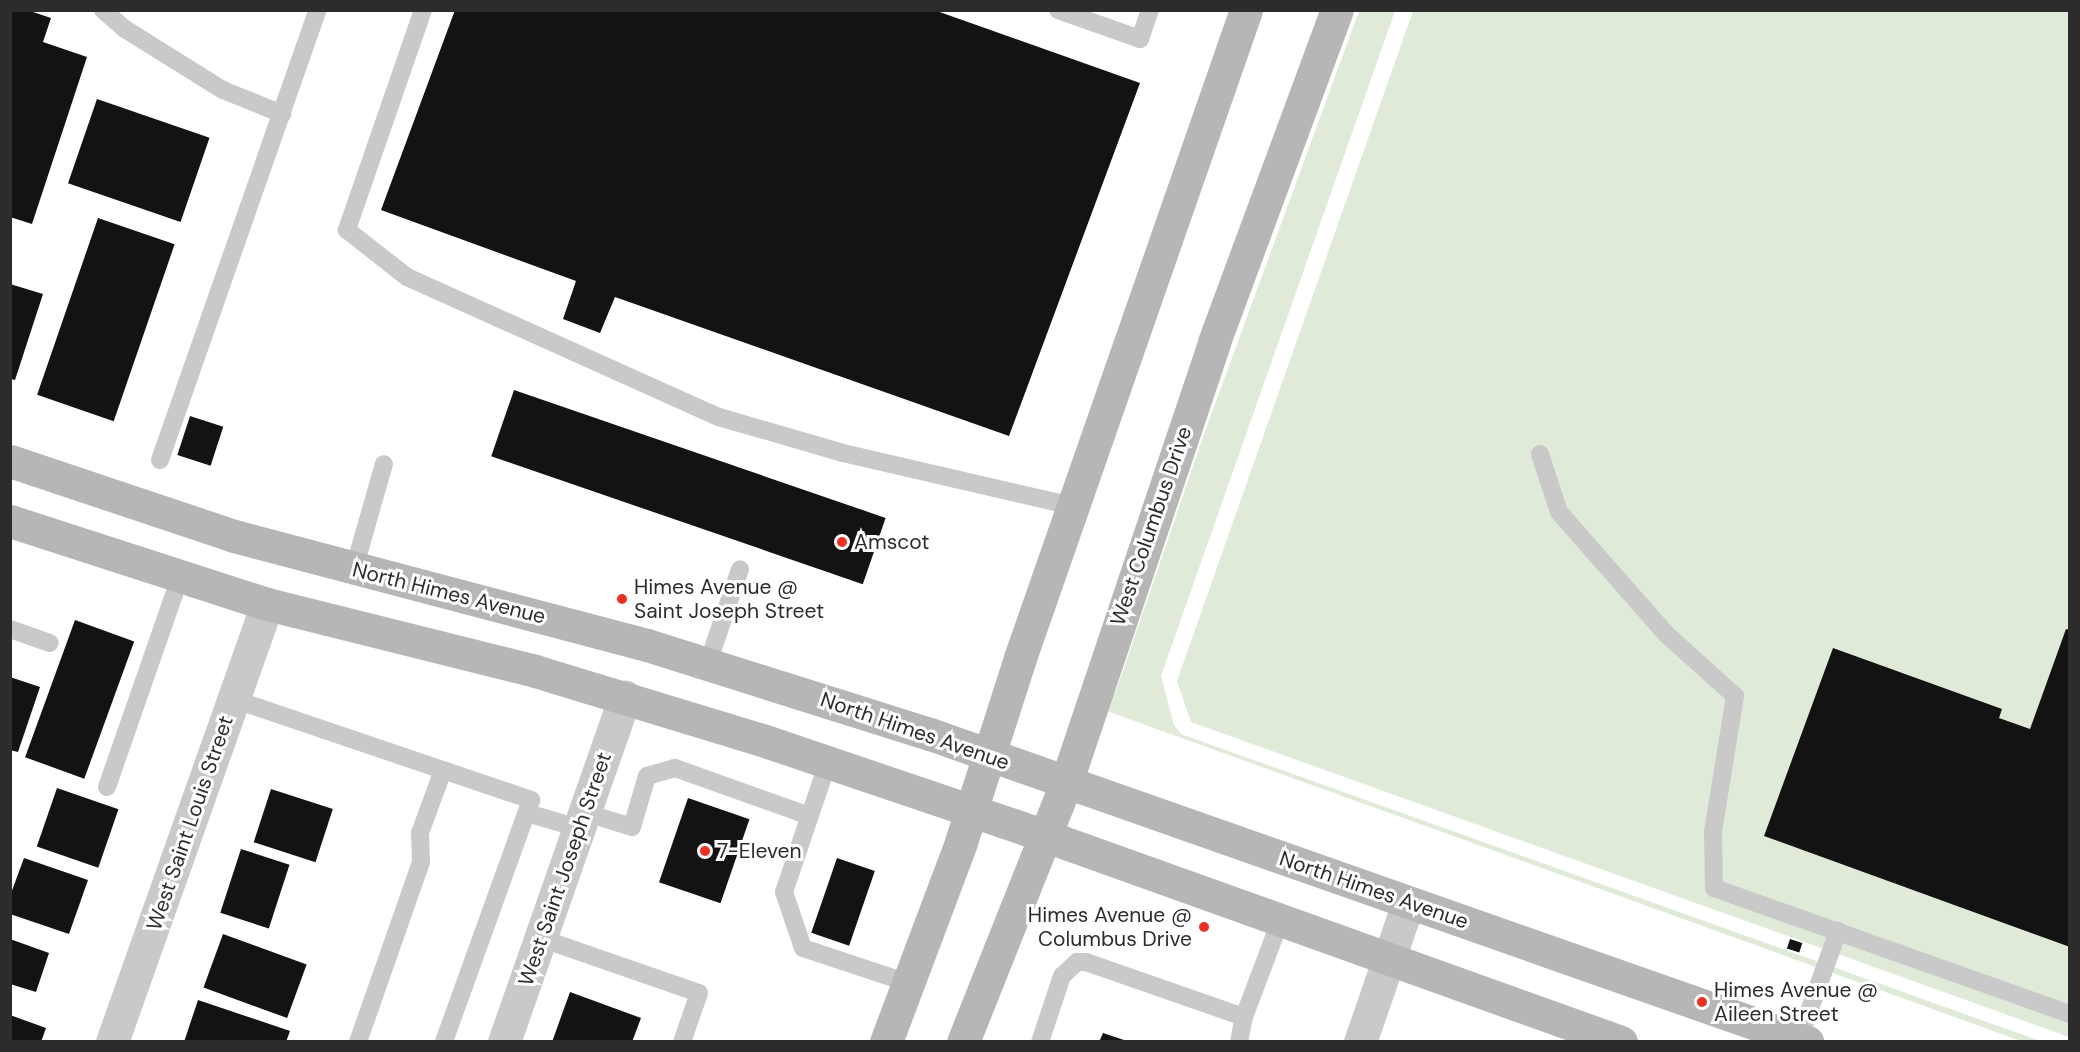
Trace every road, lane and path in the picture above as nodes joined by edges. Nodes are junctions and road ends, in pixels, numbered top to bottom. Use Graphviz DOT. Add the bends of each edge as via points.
graph roads {
  1 [pos="103,10"];
  2 [pos="318,10"];
  3 [pos="423,10"];
  4 [pos="1058,10"];
  5 [pos="1149,10"];
  6 [pos="1246,10"];
  7 [pos="1337,10"];
  8 [pos="282,114"];
  9 [pos="1540,454"];
  10 [pos="160,460"];
  11 [pos="10,461"];
  12 [pos="384,464"];
  13 [pos="10,480"];
  14 [pos="1072,506"];
  15 [pos="10,521"];
  16 [pos="234,536"];
  17 [pos="354,569"];
  18 [pos="740,569"];
  19 [pos="180,577"];
  20 [pos="267,604"];
  21 [pos="10,629"];
  22 [pos="50,643"];
  23 [pos="708,663"];
  24 [pos="625,697"];
  25 [pos="233,699"];
  26 [pos="990,755"];
  27 [pos="828,762"];
  28 [pos="443,770"];
  29 [pos="1066,783"];
  30 [pos="107,787"];
  31 [pos="529,806"];
  32 [pos="971,810"];
  33 [pos="810,816"];
  34 [pos="580,820"];
  35 [pos="1043,835"];
  36 [pos="1408,903"];
  37 [pos="1280,921"];
  38 [pos="1838,931"];
  39 [pos="540,938"];
  40 [pos="1388,959"];
  41 [pos="908,983"];
  42 [pos="2070,1014"];
  43 [pos="1244,1017"];
  44 [pos="112,1041"];
  45 [pos="358,1041"];
  46 [pos="444,1041"];
  47 [pos="504,1041"];
  48 [pos="682,1041"];
  49 [pos="886,1041"];
  50 [pos="963,1041"];
  51 [pos="1040,1041"];
  52 [pos="1239,1041"];
  53 [pos="1360,1041"];
  54 [pos="1621,1041"];
  55 [pos="1801,1041"];
  1 -- 8 [label="lane" via="125,29 223,90"];
  2 -- 8 [label="lane"];
  3 -- 14 [label="lane" via="347,230 407,277 719,417 843,453"];
  4 -- 5 [label="lane" via="1140,39"];
  6 -- 14 [label="street"];
  7 -- 29 [label="street, West Columbus Drive" via="1214,342"];
  8 -- 10 [label="lane"];
  9 -- 38 [label="lane" via="1558,512 1666,634 1735,696 1713,832 1714,888"];
  11 -- 16 [label="street, North Himes Avenue"];
  12 -- 17 [label="lane"];
  13 -- 16 [label="street" via="120,518"];
  14 -- 26 [label="street"];
  15 -- 19 [label="street"];
  16 -- 17 [label="street, North Himes Avenue"];
  17 -- 23 [label="street, North Himes Avenue"];
  18 -- 23 [label="lane"];
  19 -- 20 [label="street"];
  19 -- 30 [label="lane"];
  20 -- 24 [label="street"];
  20 -- 25 [label="street, West Saint Louis Street"];
  21 -- 22 [label="lane"];
  23 -- 26 [label="street, North Himes Avenue"];
  24 -- 27 [label="street"];
  24 -- 34 [label="street, West Saint Joseph Street"];
  25 -- 28 [label="lane"];
  25 -- 44 [label="street, West Saint Louis Street"];
  26 -- 29 [label="street, North Himes Avenue"];
  26 -- 32 [label="street"];
  27 -- 32 [label="street"];
  27 -- 33 [label="lane"];
  28 -- 31 [label="lane"];
  28 -- 45 [label="lane" via="420,833 421,862"];
  29 -- 35 [label="street, West Columbus Drive"];
  29 -- 36 [label="street, North Himes Avenue"];
  31 -- 34 [label="lane"];
  31 -- 46 [label="lane"];
  32 -- 35 [label="street"];
  32 -- 41 [label="street"];
  33 -- 34 [label="lane" via="675,768 647,776 632,827"];
  33 -- 41 [label="lane" via="784,892 802,948"];
  34 -- 39 [label="street, West Saint Joseph Street"];
  35 -- 37 [label="street"];
  35 -- 50 [label="street, West Columbus Drive"];
  36 -- 40 [label="street"];
  36 -- 55 [label="street, North Himes Avenue"];
  37 -- 40 [label="street"];
  37 -- 43 [label="lane"];
  38 -- 42 [label="lane"];
  38 -- 55 [label="lane"];
  39 -- 47 [label="street, West Saint Joseph Street"];
  39 -- 48 [label="lane" via="699,993"];
  40 -- 53 [label="street"];
  40 -- 54 [label="street"];
  41 -- 49 [label="street"];
  43 -- 51 [label="lane" via="1077,962 1062,976"];
  43 -- 52 [label="lane"];
}
